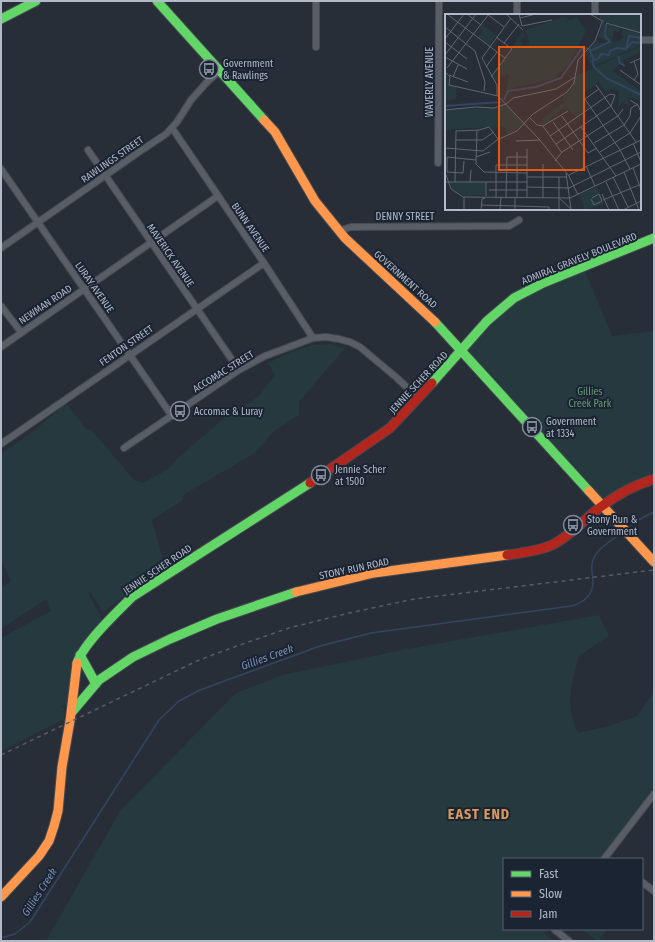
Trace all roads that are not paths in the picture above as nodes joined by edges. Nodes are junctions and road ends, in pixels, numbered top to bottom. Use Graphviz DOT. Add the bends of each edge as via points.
graph roads {
  1 [pos="36,1"];
  2 [pos="157,1"];
  3 [pos="316,1"];
  4 [pos="439,1"];
  5 [pos="517,1"];
  6 [pos="595,1"];
  7 [pos="517,14"];
  8 [pos="595,14"];
  9 [pos="1,19"];
  10 [pos="439,38"];
  11 [pos="445,38"];
  12 [pos="641,40"];
  13 [pos="654,40"];
  14 [pos="316,47"];
  15 [pos="220,70"];
  16 [pos="439,102"];
  17 [pos="445,102"];
  18 [pos="172,128"];
  19 [pos="88,150"];
  20 [pos="438,163"];
  21 [pos="1,169"];
  22 [pos="105,176"];
  23 [pos="218,196"];
  24 [pos="519,220"];
  25 [pos="38,222"];
  26 [pos="338,231"];
  27 [pos="654,238"];
  28 [pos="150,242"];
  29 [pos="1,248"];
  30 [pos="264,263"];
  31 [pos="84,289"];
  32 [pos="1,306"];
  33 [pos="196,309"];
  34 [pos="21,332"];
  35 [pos="313,338"];
  36 [pos="1,346"];
  37 [pos="462,350"];
  38 [pos="130,355"];
  39 [pos="239,370"];
  40 [pos="418,398"];
  41 [pos="172,416"];
  42 [pos="1,444"];
  43 [pos="124,448"];
  44 [pos="654,479"];
  45 [pos="602,506"];
  46 [pos="654,562"];
  47 [pos="80,655"];
  48 [pos="96,684"];
  49 [pos="71,713"];
  50 [pos="654,794"];
  51 [pos="608,858"];
  52 [pos="643,883"];
  53 [pos="654,891"];
  54 [pos="1,897"];
  55 [pos="554,930"];
  56 [pos="570,941"];
  1 -- 9 [label="street"];
  2 -- 15 [label="street, GOVERNMENT ROAD"];
  3 -- 14 [label="street"];
  4 -- 10 [label="street, WAVERLY AVENUE"];
  5 -- 7 [label="street"];
  6 -- 8 [label="street"];
  10 -- 11 [label="street"];
  10 -- 16 [label="street, WAVERLY AVENUE"];
  12 -- 13 [label="street"];
  15 -- 18 [label="street, RAWLINGS STREET" via="191,100"];
  15 -- 26 [label="street, GOVERNMENT ROAD" via="275,132 315,201"];
  16 -- 17 [label="street"];
  16 -- 20 [label="street, WAVERLY AVENUE"];
  18 -- 22 [label="street, RAWLINGS STREET"];
  18 -- 23 [label="street, BUNN AVENUE"];
  19 -- 22 [label="street, MAVERICK AVENUE"];
  21 -- 25 [label="street, LURAY AVENUE"];
  22 -- 25 [label="street, RAWLINGS STREET"];
  22 -- 28 [label="street, MAVERICK AVENUE"];
  23 -- 28 [label="street, NEWMAN ROAD"];
  23 -- 30 [label="street, BUNN AVENUE"];
  24 -- 26 [label="street, DENNY STREET" via="509,226 351,227"];
  25 -- 29 [label="street, RAWLINGS STREET"];
  25 -- 31 [label="street, LURAY AVENUE"];
  26 -- 37 [label="street, GOVERNMENT ROAD" via="430,316"];
  27 -- 37 [label="street, ADMIRAL GRAVELY BOULEVARD" via="522,293 495,314"];
  28 -- 31 [label="street, NEWMAN ROAD"];
  28 -- 33 [label="street, MAVERICK AVENUE"];
  30 -- 33 [label="street, FENTON STREET"];
  30 -- 35 [label="street, BUNN AVENUE"];
  31 -- 34 [label="street, NEWMAN ROAD"];
  31 -- 38 [label="street, LURAY AVENUE"];
  32 -- 34 [label="street"];
  33 -- 38 [label="street, FENTON STREET"];
  33 -- 39 [label="street, MAVERICK AVENUE"];
  34 -- 36 [label="street, NEWMAN ROAD"];
  35 -- 39 [label="street, ACCOMAC STREET" via="265,356"];
  35 -- 40 [label="street, ACCOMAC STREET" via="339,339 360,347"];
  37 -- 40 [label="street, JENNIE SCHER ROAD"];
  37 -- 45 [label="street, GOVERNMENT ROAD"];
  38 -- 41 [label="street, LURAY AVENUE"];
  38 -- 42 [label="street, FENTON STREET"];
  39 -- 41 [label="street, ACCOMAC STREET"];
  40 -- 47 [label="street, JENNIE SCHER ROAD" via="390,428 318,478 132,597"];
  41 -- 43 [label="street, ACCOMAC STREET"];
  44 -- 45 [label="street, STONY RUN ROAD" via="628,489"];
  45 -- 46 [label="street, GOVERNMENT ROAD"];
  45 -- 48 [label="street, STONY RUN ROAD" via="566,538 546,548 374,573 256,605 153,647 121,665"];
  47 -- 48 [label="street"];
  47 -- 49 [label="street, JENNIE SCHER ROAD"];
  48 -- 49 [label="street, STONY RUN ROAD"];
  49 -- 54 [label="street, JENNIE SCHER ROAD" via="58,811 52,834 32,865"];
  50 -- 51 [label="street"];
  52 -- 53 [label="street"];
  55 -- 56 [label="street"];
}
